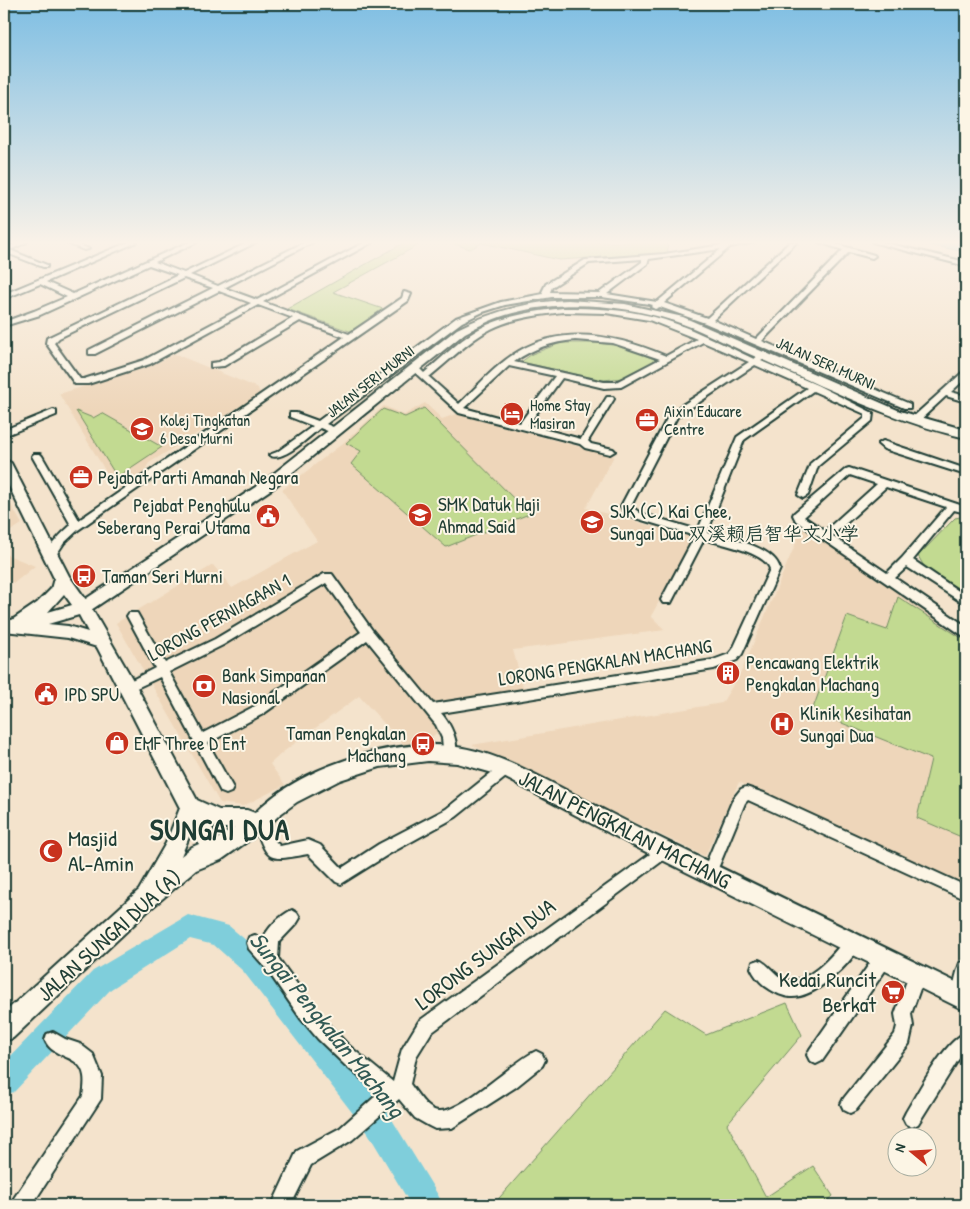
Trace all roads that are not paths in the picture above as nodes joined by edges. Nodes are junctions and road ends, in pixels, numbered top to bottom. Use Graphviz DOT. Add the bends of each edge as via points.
graph roads {
  1 [pos="67,298"];
  2 [pos="135,298"];
  3 [pos="197,298"];
  4 [pos="247,298"];
  5 [pos="264,298"];
  6 [pos="405,298"];
  7 [pos="536,298"];
  8 [pos="613,298"];
  9 [pos="664,298"];
  10 [pos="733,298"];
  11 [pos="800,298"];
  12 [pos="257,302"];
  13 [pos="654,307"];
  14 [pos="300,318"];
  15 [pos="708,321"];
  16 [pos="4,324"];
  17 [pos="350,337"];
  18 [pos="704,338"];
  19 [pos="757,342"];
  20 [pos="92,352"];
  21 [pos="667,359"];
  22 [pos="760,359"];
  23 [pos="509,363"];
  24 [pos="214,365"];
  25 [pos="414,368"];
  26 [pos="560,374"];
  27 [pos="966,374"];
  28 [pos="424,377"];
  29 [pos="814,387"];
  30 [pos="945,393"];
  31 [pos="610,399"];
  32 [pos="966,399"];
  33 [pos="908,406"];
  34 [pos="458,409"];
  35 [pos="53,413"];
  36 [pos="293,415"];
  37 [pos="916,419"];
  38 [pos="319,425"];
  39 [pos="522,427"];
  40 [pos="335,431"];
  41 [pos="4,433"];
  42 [pos="966,434"];
  43 [pos="583,442"];
  44 [pos="883,444"];
  45 [pos="610,451"];
  46 [pos="274,455"];
  47 [pos="37,456"];
  48 [pos="4,463"];
  49 [pos="966,472"];
  50 [pos="884,483"];
  51 [pos="803,495"];
  52 [pos="952,506"];
  53 [pos="966,510"];
  54 [pos="75,527"];
  55 [pos="701,534"];
  56 [pos="826,536"];
  57 [pos="42,538"];
  58 [pos="50,555"];
  59 [pos="906,561"];
  60 [pos="62,578"];
  61 [pos="888,578"];
  62 [pos="667,600"];
  63 [pos="966,601"];
  64 [pos="83,608"];
  65 [pos="133,616"];
  66 [pos="9,624"];
  67 [pos="966,632"];
  68 [pos="368,633"];
  69 [pos="103,643"];
  70 [pos="162,671"];
  71 [pos="128,687"];
  72 [pos="431,709"];
  73 [pos="200,740"];
  74 [pos="449,754"];
  75 [pos="506,769"];
  76 [pos="226,788"];
  77 [pos="191,807"];
  78 [pos="260,817"];
  79 [pos="211,848"];
  80 [pos="664,851"];
  81 [pos="710,873"];
  82 [pos="966,893"];
  83 [pos="141,902"];
  84 [pos="292,918"];
  85 [pos="255,943"];
  86 [pos="853,943"];
  87 [pos="270,958"];
  88 [pos="883,959"];
  89 [pos="759,968"];
  90 [pos="966,969"];
  91 [pos="917,975"];
  92 [pos="963,998"];
  93 [pos="6,1022"];
  94 [pos="53,1040"];
  95 [pos="966,1041"];
  96 [pos="816,1055"];
  97 [pos="536,1060"];
  98 [pos="393,1092"];
  99 [pos="850,1104"];
  100 [pos="912,1118"];
  101 [pos="20,1205"];
  102 [pos="281,1205"];
  1 -- 16 [label="street"];
  2 -- 12 [label="street" via="50,340 78,382 147,362"];
  3 -- 20 [label="street"];
  4 -- 12 [label="street"];
  5 -- 12 [label="street"];
  6 -- 17 [label="street"];
  7 -- 38 [label="street" via="489,308 459,320"];
  8 -- 13 [label="street"];
  9 -- 13 [label="street"];
  10 -- 15 [label="street"];
  11 -- 19 [label="street"];
  12 -- 14 [label="street"];
  13 -- 15 [label="street"];
  13 -- 22 [label="street, JALAN SERI MURNI"];
  13 -- 25 [label="street, JALAN SERI MURNI" via="591,302 545,304 512,310 471,325"];
  14 -- 17 [label="street"];
  14 -- 24 [label="street"];
  15 -- 19 [label="street"];
  17 -- 54 [label="street"];
  18 -- 21 [label="street"];
  18 -- 22 [label="street"];
  18 -- 28 [label="street" via="650,318 629,314 581,310 547,312 489,327"];
  19 -- 33 [label="street"];
  21 -- 23 [label="street" via="621,341 575,338 536,346"];
  21 -- 26 [label="street" via="618,385 604,385"];
  22 -- 29 [label="street"];
  22 -- 37 [label="street, JALAN SERI MURNI"];
  22 -- 55 [label="street, LORONG PENGKALAN MACHANG" via="673,415 627,503 628,510 650,520"];
  23 -- 26 [label="street"];
  23 -- 34 [label="street"];
  25 -- 28 [label="street"];
  25 -- 40 [label="street, JALAN SERI MURNI"];
  26 -- 39 [label="street"];
  27 -- 30 [label="street"];
  28 -- 34 [label="street"];
  29 -- 51 [label="street" via="866,411 869,419 814,465"];
  29 -- 55 [label="street" via="743,435"];
  30 -- 32 [label="street"];
  30 -- 37 [label="street"];
  31 -- 43 [label="street"];
  34 -- 39 [label="street"];
  35 -- 41 [label="street"];
  36 -- 38 [label="street"];
  37 -- 42 [label="street, JALAN SERI MURNI"];
  38 -- 40 [label="street"];
  38 -- 46 [label="street" via="279,455"];
  39 -- 43 [label="street"];
  40 -- 64 [label="street, JALAN SERI MURNI" via="245,502"];
  43 -- 45 [label="street"];
  44 -- 49 [label="street"];
  47 -- 54 [label="street"];
  48 -- 57 [label="main road"];
  50 -- 52 [label="street"];
  50 -- 56 [label="street"];
  50 -- 56 [label="street" via="849,471 798,515"];
  52 -- 53 [label="street"];
  52 -- 59 [label="street"];
  54 -- 57 [label="street" via="57,536"];
  54 -- 58 [label="street"];
  55 -- 62 [label="street"];
  55 -- 72 [label="street, LORONG PENGKALAN MACHANG" via="759,552 775,565 733,657 714,664"];
  56 -- 61 [label="street"];
  57 -- 58 [label="main road"];
  58 -- 60 [label="main road"];
  59 -- 61 [label="street"];
  59 -- 63 [label="street"];
  60 -- 64 [label="main road"];
  60 -- 66 [label="main road" via="60,589 37,612"];
  61 -- 67 [label="street"];
  64 -- 66 [label="main road"];
  64 -- 69 [label="main road"];
  65 -- 70 [label="street"];
  66 -- 69 [label="main road" via="68,632"];
  68 -- 70 [label="street, LORONG PERNIAGAAN 1" via="328,577 219,642"];
  68 -- 72 [label="street"];
  68 -- 73 [label="street" via="259,710"];
  69 -- 71 [label="main road"];
  70 -- 71 [label="street, LORONG PERNIAGAAN 1"];
  70 -- 73 [label="street"];
  71 -- 77 [label="main road"];
  72 -- 74 [label="street" via="448,738"];
  73 -- 76 [label="street"];
  74 -- 75 [label="main road, JALAN PENGKALAN MACHANG"];
  74 -- 78 [label="main road, JALAN PENGKALAN MACHANG" via="401,755 366,762 313,784"];
  75 -- 78 [label="street" via="451,812 341,877 316,850 308,847 278,853 270,846"];
  75 -- 80 [label="main road, JALAN PENGKALAN MACHANG"];
  77 -- 78 [label="main road" via="218,819"];
  77 -- 79 [label="main road"];
  77 -- 83 [label="main road" via="174,849"];
  78 -- 79 [label="main road, JALAN PENGKALAN MACHANG"];
  79 -- 83 [label="main road, JALAN SUNGAI DUA (A)"];
  80 -- 81 [label="main road, JALAN PENGKALAN MACHANG"];
  80 -- 98 [label="street, LORONG SUNGAI DUA" via="425,1027 409,1049"];
  81 -- 82 [label="street" via="740,799 746,793"];
  81 -- 86 [label="main road, JALAN PENGKALAN MACHANG"];
  83 -- 93 [label="main road, JALAN SUNGAI DUA (A)"];
  84 -- 87 [label="street" via="271,939"];
  85 -- 87 [label="street"];
  86 -- 88 [label="main road, JALAN PENGKALAN MACHANG"];
  86 -- 89 [label="street" via="832,968 802,988 793,990 779,986"];
  87 -- 98 [label="street" via="315,1024 362,1070"];
  88 -- 91 [label="main road, JALAN PENGKALAN MACHANG"];
  88 -- 96 [label="street"];
  90 -- 92 [label="street"];
  91 -- 92 [label="main road, JALAN PENGKALAN MACHANG"];
  91 -- 99 [label="street" via="903,1014 903,1038"];
  94 -- 101 [label="street" via="87,1060 93,1076 92,1099"];
  95 -- 100 [label="street" via="952,1054"];
  97 -- 98 [label="street" via="452,1119 435,1120"];
  98 -- 102 [label="street" via="346,1134 304,1158"];
}
